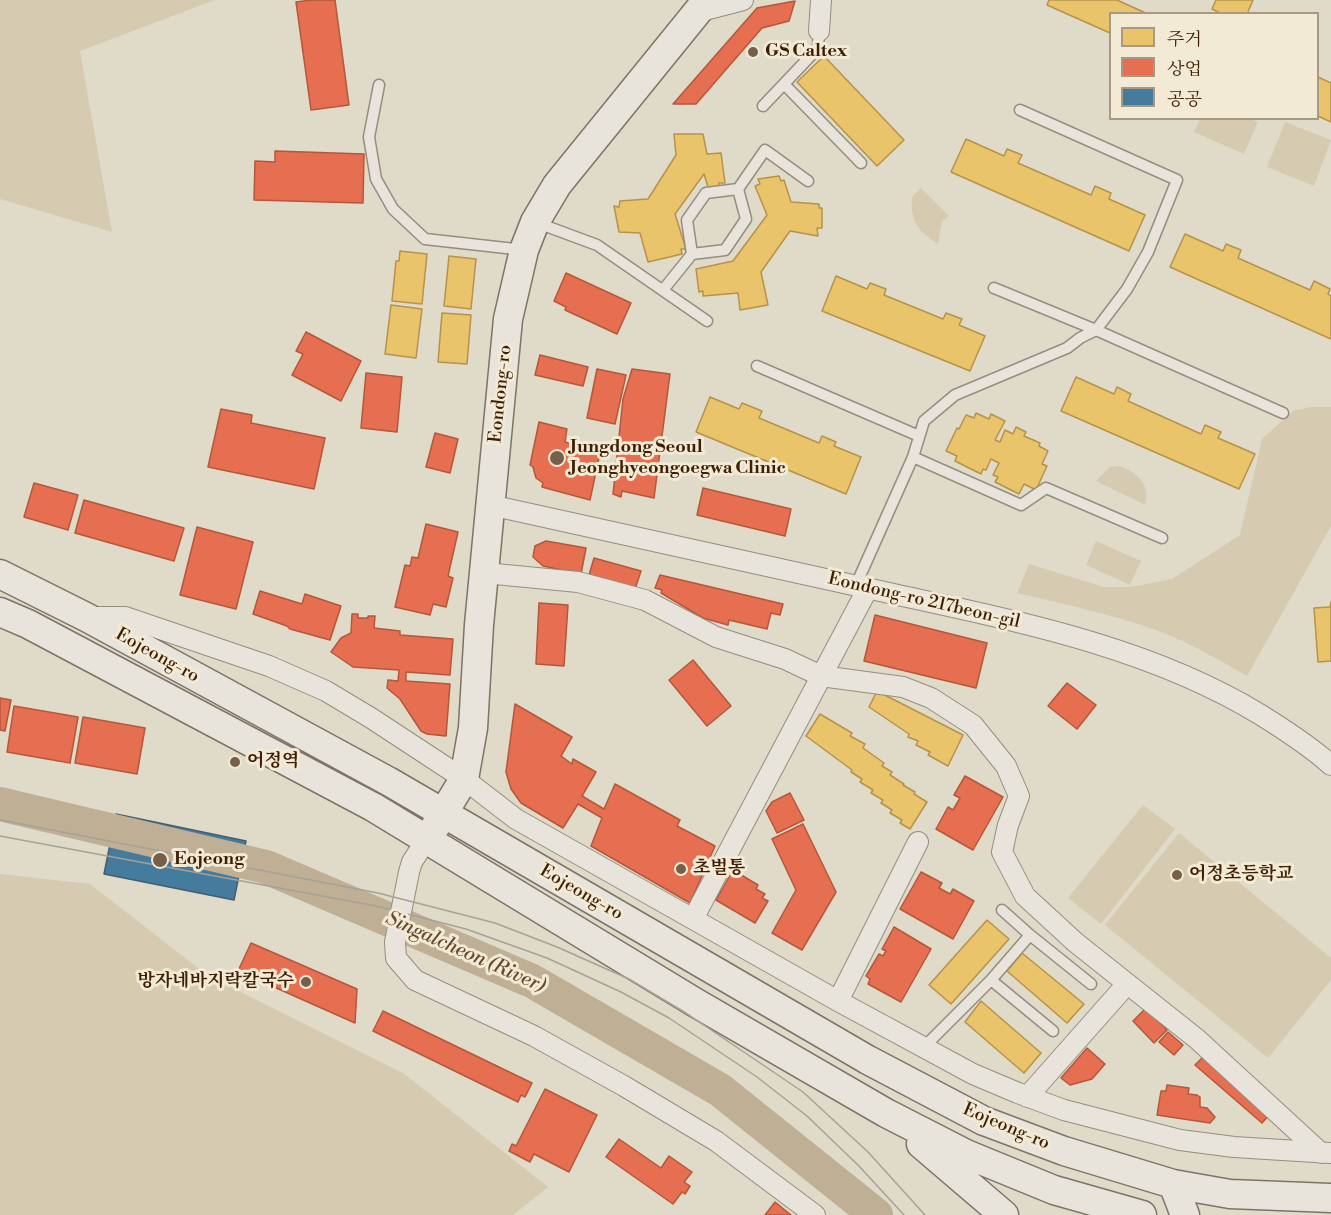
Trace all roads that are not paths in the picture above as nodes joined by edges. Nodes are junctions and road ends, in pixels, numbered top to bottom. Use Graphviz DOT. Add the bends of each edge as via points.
graph roads {
  1 [pos="743,0"];
  2 [pos="821,0"];
  3 [pos="702,6"];
  4 [pos="819,31"];
  5 [pos="784,84"];
  6 [pos="379,85"];
  7 [pos="763,106"];
  8 [pos="1020,110"];
  9 [pos="861,163"];
  10 [pos="808,181"];
  11 [pos="738,189"];
  12 [pos="535,222"];
  13 [pos="524,250"];
  14 [pos="692,254"];
  15 [pos="994,288"];
  16 [pos="663,290"];
  17 [pos="707,321"];
  18 [pos="1096,330"];
  19 [pos="757,366"];
  20 [pos="1283,413"];
  21 [pos="919,436"];
  22 [pos="913,457"];
  23 [pos="490,505"];
  24 [pos="1162,538"];
  25 [pos="485,573"];
  26 [pos="0,574"];
  27 [pos="862,586"];
  28 [pos="0,612"];
  29 [pos="86,617"];
  30 [pos="821,676"];
  31 [pos="1331,765"];
  32 [pos="464,779"];
  33 [pos="444,813"];
  34 [pos="426,840"];
  35 [pos="918,842"];
  36 [pos="1002,910"];
  37 [pos="693,919"];
  38 [pos="1030,935"];
  39 [pos="991,980"];
  40 [pos="1091,984"];
  41 [pos="1128,984"];
  42 [pos="838,1001"];
  43 [pos="1053,1031"];
  44 [pos="924,1047"];
  45 [pos="1027,1097"];
  46 [pos="886,1113"];
  47 [pos="1326,1153"];
  48 [pos="1173,1184"];
  49 [pos="1331,1198"];
  50 [pos="815,1215"];
  51 [pos="1004,1215"];
  52 [pos="1143,1215"];
  53 [pos="1185,1215"];
  1 -- 3 [label="street"];
  2 -- 4 [label="street"];
  3 -- 12 [label="main road, Eondong-ro" via="575,159"];
  4 -- 5 [label="lane" via="818,48"];
  5 -- 7 [label="lane"];
  5 -- 9 [label="lane"];
  6 -- 13 [label="lane" via="369,137 376,179 393,209 425,239"];
  8 -- 18 [label="lane" via="1178,180 1148,252 1127,289"];
  10 -- 11 [label="lane" via="765,150"];
  11 -- 14 [label="lane" via="706,193 687,220"];
  11 -- 14 [label="lane" via="746,219 725,250"];
  12 -- 13 [label="main road, Eondong-ro"];
  12 -- 16 [label="lane" via="597,245"];
  13 -- 23 [label="main road, Eondong-ro" via="508,318"];
  14 -- 16 [label="lane"];
  15 -- 18 [label="lane"];
  16 -- 17 [label="lane"];
  18 -- 20 [label="lane"];
  18 -- 21 [label="lane" via="1067,348 955,395 924,421"];
  19 -- 21 [label="lane"];
  21 -- 22 [label="lane"];
  22 -- 24 [label="lane" via="1021,505 1046,488"];
  22 -- 27 [label="lane"];
  23 -- 25 [label="main road, Eondong-ro"];
  23 -- 27 [label="street, Eondong-ro 217beon-gil"];
  25 -- 30 [label="street" via="578,582 645,600 716,637 785,659"];
  25 -- 32 [label="main road, Eondong-ro" via="473,728"];
  26 -- 29 [label="main road, Eojeong-ro"];
  27 -- 30 [label="street"];
  27 -- 31 [label="street, Eondong-ro 217beon-gil" via="1101,644 1172,669 1249,708"];
  28 -- 34 [label="main road, Eojeong-ro" via="373,807"];
  29 -- 32 [label="street" via="125,616 269,666 326,691"];
  29 -- 33 [label="main road, Eojeong-ro"];
  30 -- 37 [label="street"];
  30 -- 41 [label="street" via="903,687 931,698 973,725 1006,766 1019,796 1002,852 1025,896"];
  32 -- 33 [label="main road, Eondong-ro"];
  32 -- 37 [label="street" via="516,819"];
  33 -- 34 [label="main road, Eondong-ro"];
  33 -- 48 [label="main road, Eojeong-ro" via="868,1060 984,1121 1064,1151"];
  34 -- 46 [label="main road, Eojeong-ro"];
  34 -- 50 [label="street" via="412,862 395,942 396,958 415,980 534,1036 624,1086 716,1141"];
  35 -- 42 [label="street"];
  36 -- 38 [label="lane"];
  37 -- 42 [label="street"];
  38 -- 39 [label="lane"];
  38 -- 40 [label="lane"];
  39 -- 43 [label="lane"];
  39 -- 44 [label="lane"];
  41 -- 45 [label="street"];
  41 -- 47 [label="street"];
  42 -- 44 [label="street"];
  44 -- 45 [label="street"];
  45 -- 47 [label="street" via="1180,1140"];
  46 -- 51 [label="main road"];
  46 -- 52 [label="main road, Eojeong-ro" via="966,1154 1043,1186"];
  48 -- 49 [label="main road, Eojeong-ro" via="1230,1194"];
  48 -- 52 [label="main road"];
  48 -- 53 [label="main road"];
}
